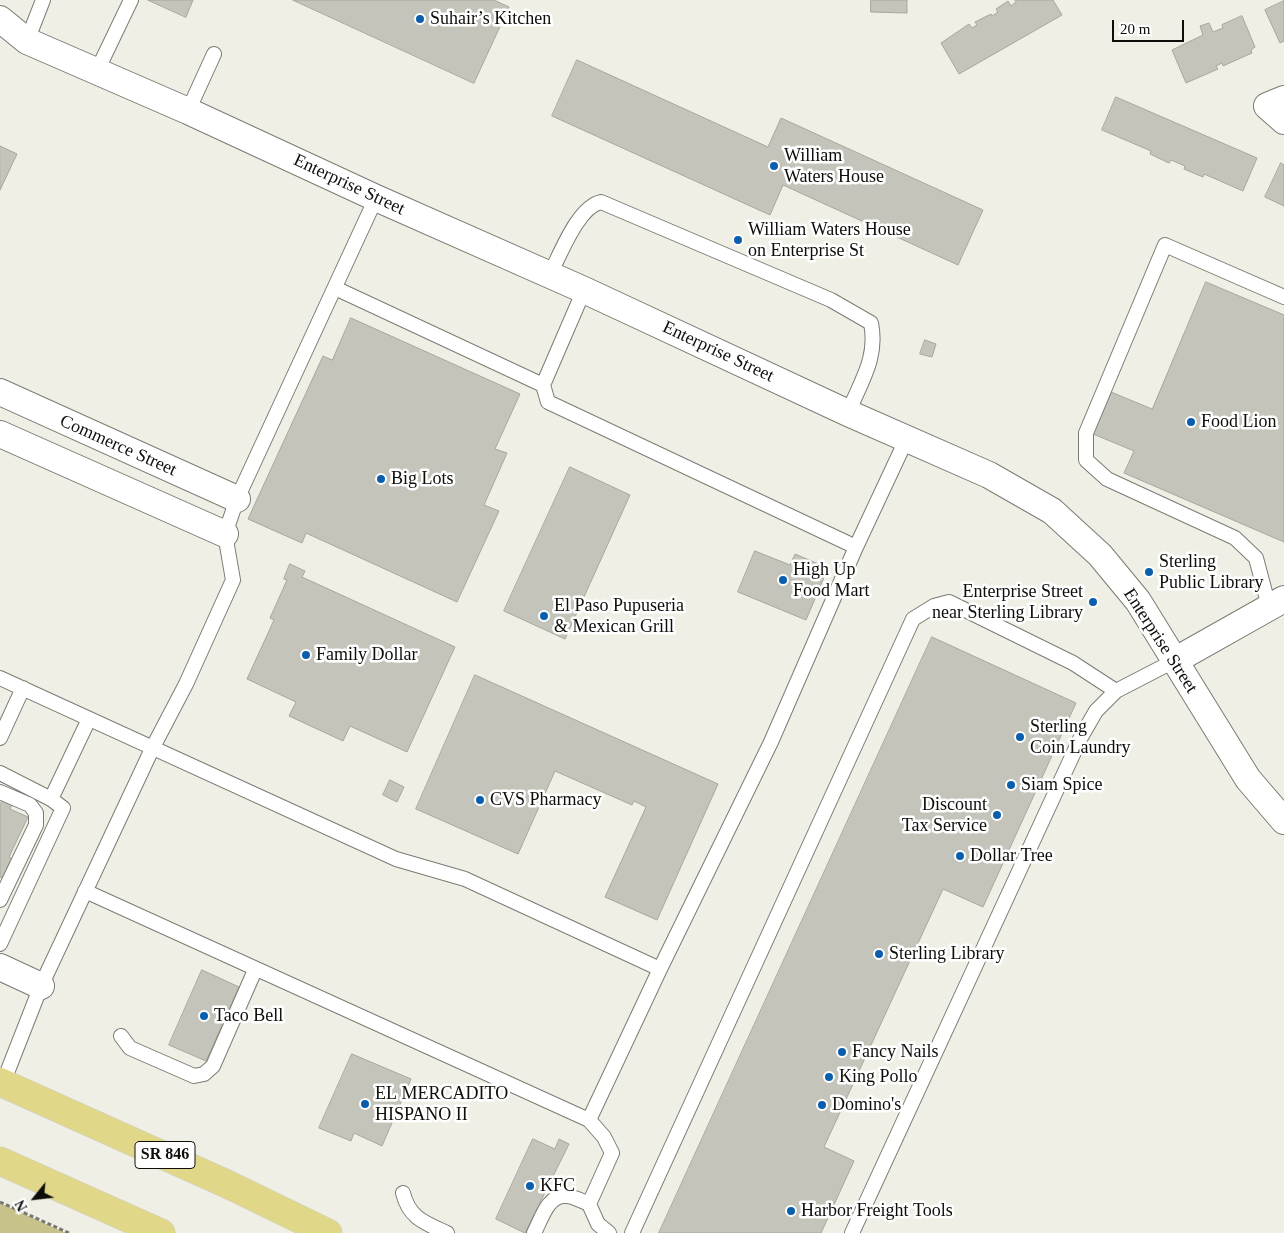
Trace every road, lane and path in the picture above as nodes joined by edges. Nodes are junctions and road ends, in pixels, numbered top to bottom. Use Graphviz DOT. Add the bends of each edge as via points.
graph roads {
  1 [pos="44,0"];
  2 [pos="131,0"];
  3 [pos="0,20"];
  4 [pos="0,40"];
  5 [pos="27,41"];
  6 [pos="214,54"];
  7 [pos="97,72"];
  8 [pos="1284,99"];
  9 [pos="188,111"];
  10 [pos="1284,120"];
  11 [pos="376,198"];
  12 [pos="550,274"];
  13 [pos="335,288"];
  14 [pos="584,290"];
  15 [pos="1284,297"];
  16 [pos="543,385"];
  17 [pos="0,392"];
  18 [pos="848,413"];
  19 [pos="0,434"];
  20 [pos="907,438"];
  21 [pos="237,499"];
  22 [pos="225,534"];
  23 [pos="856,547"];
  24 [pos="1276,603"];
  25 [pos="1174,661"];
  26 [pos="0,678"];
  27 [pos="23,688"];
  28 [pos="1116,691"];
  29 [pos="89,719"];
  30 [pos="0,738"];
  31 [pos="152,749"];
  32 [pos="0,773"];
  33 [pos="0,792"];
  34 [pos="51,799"];
  35 [pos="1284,821"];
  36 [pos="85,891"];
  37 [pos="0,900"];
  38 [pos="0,944"];
  39 [pos="0,967"];
  40 [pos="660,969"];
  41 [pos="255,970"];
  42 [pos="41,986"];
  43 [pos="121,1036"];
  44 [pos="1,1085"];
  45 [pos="589,1120"];
  46 [pos="0,1161"];
  47 [pos="403,1193"];
  48 [pos="0,1202"];
  49 [pos="588,1204"];
  50 [pos="69,1233"];
  51 [pos="161,1233"];
  52 [pos="328,1233"];
  53 [pos="447,1233"];
  54 [pos="534,1233"];
  55 [pos="609,1233"];
  56 [pos="632,1233"];
  57 [pos="852,1233"];
  1 -- 5 [label="lane"];
  2 -- 7 [label="lane"];
  3 -- 5 [label="street, Enterprise Street"];
  4 -- 5 [label="street, Enterprise Street"];
  5 -- 7 [label="street, Enterprise Street"];
  6 -- 9 [label="lane"];
  7 -- 9 [label="street, Enterprise Street"];
  8 -- 10 [label="street" via="1267,106"];
  9 -- 11 [label="street, Enterprise Street"];
  11 -- 12 [label="street, Enterprise Street"];
  11 -- 13 [label="lane"];
  12 -- 14 [label="street, Enterprise Street"];
  12 -- 18 [label="lane" via="583,213 592,204 602,202 832,300 870,323 874,337 873,354"];
  13 -- 16 [label="lane"];
  13 -- 21 [label="lane"];
  14 -- 16 [label="lane"];
  14 -- 18 [label="street, Enterprise Street"];
  15 -- 24 [label="lane" via="1165,245 1086,433 1086,460 1108,479 1235,538 1256,558"];
  16 -- 23 [label="lane" via="548,402"];
  17 -- 21 [label="street, Commerce Street"];
  18 -- 20 [label="street, Enterprise Street"];
  19 -- 22 [label="street"];
  20 -- 23 [label="lane"];
  20 -- 25 [label="street, Enterprise Street" via="989,475 1052,511 1100,555 1138,601"];
  21 -- 22 [label="lane"];
  22 -- 31 [label="lane" via="233,580 186,684"];
  23 -- 40 [label="lane" via="771,742"];
  24 -- 25 [label="street"];
  25 -- 28 [label="lane"];
  25 -- 35 [label="street, Enterprise Street" via="1248,779"];
  26 -- 27 [label="lane"];
  27 -- 29 [label="lane"];
  27 -- 30 [label="lane"];
  28 -- 56 [label="lane" via="1073,663 949,602 934,606 913,619"];
  28 -- 57 [label="lane" via="1096,711 1081,737"];
  29 -- 31 [label="lane"];
  29 -- 34 [label="lane"];
  31 -- 36 [label="lane"];
  31 -- 40 [label="lane" via="396,859 465,879"];
  32 -- 34 [label="lane"];
  33 -- 37 [label="lane" via="30,805 36,813 36,824"];
  34 -- 38 [label="lane" via="63,808"];
  36 -- 41 [label="lane"];
  36 -- 42 [label="lane"];
  39 -- 42 [label="street"];
  40 -- 45 [label="lane"];
  41 -- 43 [label="lane" via="213,1066 204,1074 194,1076 130,1048"];
  41 -- 45 [label="lane"];
  42 -- 44 [label="lane"];
  44 -- 52 [label="main road, SR 846" via="209,1176"];
  45 -- 49 [label="lane" via="604,1137 612,1153"];
  46 -- 51 [label="main road"];
  47 -- 53 [label="lane" via="406,1207 421,1220"];
  48 -- 50 [label="path"];
  49 -- 54 [label="lane" via="557,1196 548,1204"];
  49 -- 55 [label="lane" via="598,1224"];
}
